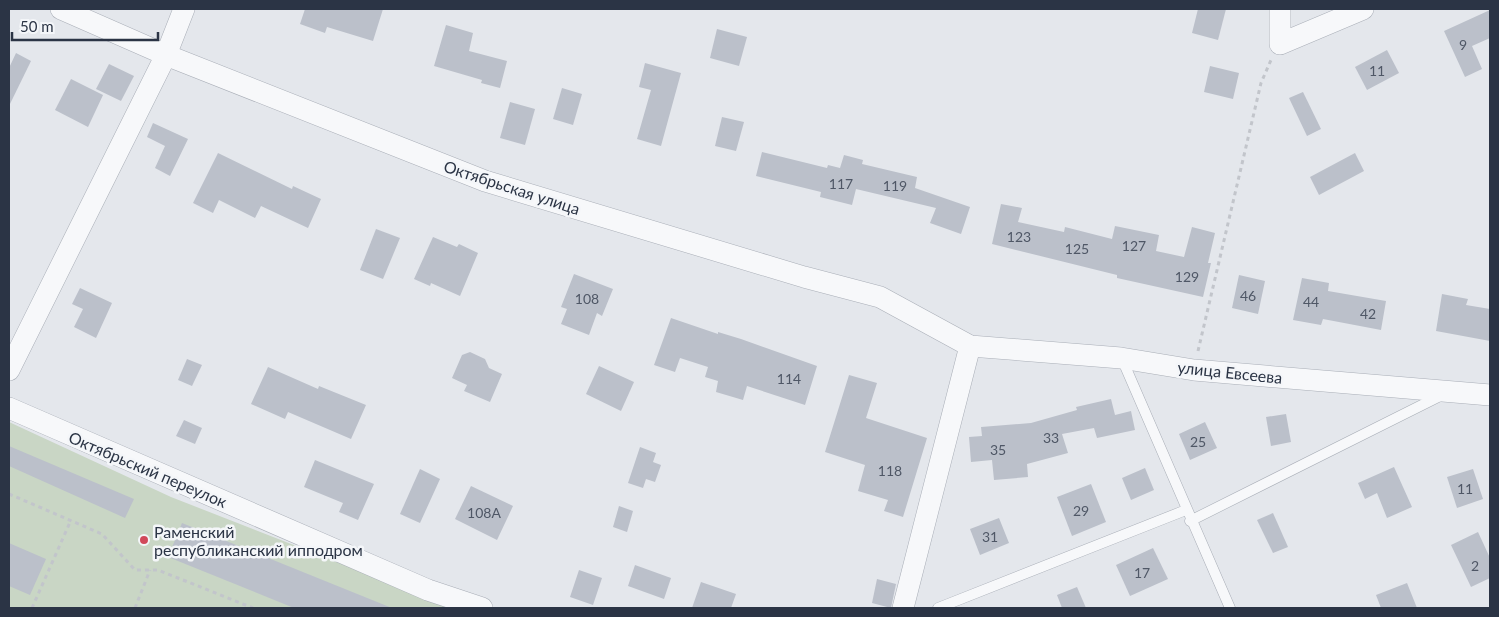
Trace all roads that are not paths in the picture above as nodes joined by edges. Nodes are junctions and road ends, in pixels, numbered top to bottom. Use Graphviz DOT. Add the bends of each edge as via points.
graph roads {
  1 [pos="61,9"];
  2 [pos="184,9"];
  3 [pos="1280,9"];
  4 [pos="1363,9"];
  5 [pos="166,54"];
  6 [pos="970,346"];
  7 [pos="1121,358"];
  8 [pos="9,370"];
  9 [pos="1450,391"];
  10 [pos="1490,395"];
  11 [pos="9,408"];
  12 [pos="1186,510"];
  13 [pos="1190,521"];
  14 [pos="482,608"];
  15 [pos="903,608"];
  16 [pos="938,608"];
  17 [pos="1230,608"];
  1 -- 5 [label="street, Октябрьская улица"];
  2 -- 5 [label="street"];
  3 -- 4 [label="street" via="1280,44"];
  5 -- 6 [label="street, Октябрьская улица" via="485,181 880,297"];
  5 -- 8 [label="street"];
  6 -- 7 [label="street, улица Евсеева"];
  6 -- 15 [label="street"];
  7 -- 9 [label="street, улица Евсеева" via="1194,370"];
  7 -- 12 [label="lane"];
  9 -- 10 [label="street, улица Евсеева"];
  9 -- 13 [label="lane"];
  11 -- 14 [label="street, Октябрьский переулок" via="428,590"];
  12 -- 13 [label="lane"];
  12 -- 16 [label="lane"];
  13 -- 17 [label="lane"];
}
